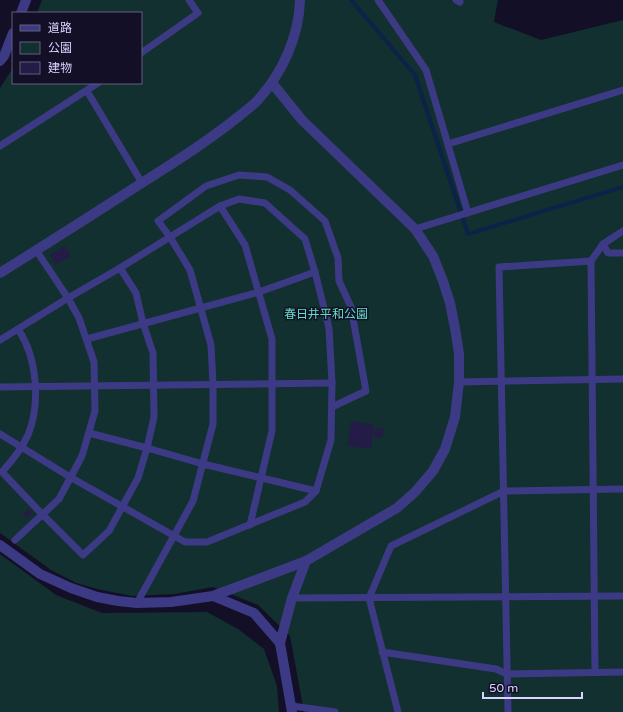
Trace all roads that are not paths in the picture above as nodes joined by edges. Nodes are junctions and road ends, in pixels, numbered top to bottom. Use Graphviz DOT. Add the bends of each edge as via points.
graph roads {
  1 [pos="26,0"];
  2 [pos="189,0"];
  3 [pos="300,0"];
  4 [pos="378,0"];
  5 [pos="21,12"];
  6 [pos="12,36"];
  7 [pos="142,52"];
  8 [pos="0,61"];
  9 [pos="272,83"];
  10 [pos="97,84"];
  11 [pos="623,90"];
  12 [pos="87,91"];
  13 [pos="448,144"];
  14 [pos="0,146"];
  15 [pos="623,165"];
  16 [pos="142,183"];
  17 [pos="220,206"];
  18 [pos="468,213"];
  19 [pos="415,229"];
  20 [pos="623,231"];
  21 [pos="170,237"];
  22 [pos="603,244"];
  23 [pos="36,250"];
  24 [pos="623,253"];
  25 [pos="590,261"];
  26 [pos="120,268"];
  27 [pos="316,272"];
  28 [pos="0,273"];
  29 [pos="259,292"];
  30 [pos="68,298"];
  31 [pos="201,308"];
  32 [pos="143,323"];
  33 [pos="18,329"];
  34 [pos="0,340"];
  35 [pos="87,340"];
  36 [pos="592,379"];
  37 [pos="623,379"];
  38 [pos="501,381"];
  39 [pos="459,382"];
  40 [pos="272,383"];
  41 [pos="332,383"];
  42 [pos="152,384"];
  43 [pos="213,384"];
  44 [pos="0,387"];
  45 [pos="94,387"];
  46 [pos="36,388"];
  47 [pos="332,407"];
  48 [pos="89,433"];
  49 [pos="0,434"];
  50 [pos="20,447"];
  51 [pos="147,448"];
  52 [pos="203,464"];
  53 [pos="70,477"];
  54 [pos="260,478"];
  55 [pos="623,489"];
  56 [pos="504,490"];
  57 [pos="593,490"];
  58 [pos="316,491"];
  59 [pos="122,506"];
  60 [pos="42,514"];
  61 [pos="250,525"];
  62 [pos="174,535"];
  63 [pos="15,540"];
  64 [pos="0,545"];
  65 [pos="306,561"];
  66 [pos="213,596"];
  67 [pos="594,596"];
  68 [pos="623,596"];
  69 [pos="506,597"];
  70 [pos="292,598"];
  71 [pos="369,598"];
  72 [pos="137,603"];
  73 [pos="280,643"];
  74 [pos="382,652"];
  75 [pos="595,672"];
  76 [pos="623,672"];
  77 [pos="507,674"];
  78 [pos="292,709"];
  79 [pos="335,712"];
  80 [pos="398,712"];
  81 [pos="508,712"];
  1 -- 5 [label="street"];
  2 -- 7 [label="lane" via="198,13"];
  3 -- 9 [label="street" via="295,35"];
  4 -- 13 [label="lane" via="426,70"];
  6 -- 8 [label="street"];
  9 -- 16 [label="street" via="256,102 224,128"];
  9 -- 19 [label="street" via="302,120"];
  10 -- 12 [label="lane"];
  11 -- 13 [label="lane"];
  12 -- 14 [label="lane"];
  12 -- 16 [label="lane"];
  13 -- 18 [label="lane"];
  15 -- 18 [label="lane"];
  16 -- 23 [label="street"];
  17 -- 21 [label="lane"];
  17 -- 27 [label="lane" via="238,199 265,203 305,239"];
  17 -- 29 [label="lane" via="245,246"];
  18 -- 19 [label="lane"];
  19 -- 39 [label="street" via="433,256 450,303 459,354"];
  20 -- 22 [label="lane"];
  21 -- 26 [label="lane"];
  21 -- 31 [label="lane" via="190,270"];
  21 -- 47 [label="lane" via="158,221 206,186 239,175 267,177 290,190 325,221 338,258 339,281 351,307 366,392"];
  22 -- 24 [label="lane" via="608,253"];
  22 -- 25 [label="lane"];
  23 -- 28 [label="street"];
  23 -- 30 [label="lane"];
  25 -- 36 [label="lane"];
  25 -- 38 [label="lane" via="499,267"];
  26 -- 30 [label="lane"];
  26 -- 32 [label="lane" via="136,293"];
  27 -- 29 [label="lane"];
  27 -- 41 [label="lane" via="329,328"];
  29 -- 31 [label="lane"];
  29 -- 40 [label="lane" via="272,339"];
  30 -- 33 [label="lane"];
  30 -- 35 [label="lane" via="80,318"];
  31 -- 32 [label="lane"];
  31 -- 43 [label="lane" via="211,345"];
  32 -- 35 [label="lane"];
  32 -- 42 [label="lane" via="153,353"];
  33 -- 34 [label="lane"];
  33 -- 46 [label="lane" via="26,340 35,372"];
  35 -- 45 [label="lane" via="94,362"];
  36 -- 37 [label="lane"];
  36 -- 38 [label="lane"];
  36 -- 57 [label="lane"];
  38 -- 39 [label="lane"];
  38 -- 56 [label="lane"];
  39 -- 65 [label="street" via="455,417 445,449 429,477 397,508"];
  40 -- 41 [label="lane"];
  40 -- 43 [label="lane"];
  40 -- 54 [label="lane" via="272,432"];
  41 -- 47 [label="lane"];
  42 -- 43 [label="lane"];
  42 -- 45 [label="lane"];
  42 -- 51 [label="lane" via="154,417"];
  43 -- 52 [label="lane" via="213,424"];
  44 -- 46 [label="lane"];
  45 -- 46 [label="lane"];
  45 -- 48 [label="lane" via="95,411"];
  46 -- 50 [label="lane" via="30,427"];
  47 -- 58 [label="lane" via="331,440"];
  48 -- 51 [label="lane"];
  48 -- 53 [label="lane" via="82,456"];
  49 -- 50 [label="lane"];
  50 -- 53 [label="lane"];
  50 -- 60 [label="lane" via="2,472"];
  51 -- 52 [label="lane"];
  51 -- 59 [label="lane" via="138,478"];
  52 -- 54 [label="lane"];
  52 -- 62 [label="lane" via="193,501"];
  53 -- 59 [label="lane"];
  53 -- 60 [label="lane" via="59,499"];
  54 -- 58 [label="lane"];
  54 -- 61 [label="lane"];
  55 -- 57 [label="lane"];
  56 -- 57 [label="lane"];
  56 -- 69 [label="lane"];
  56 -- 71 [label="lane" via="391,546"];
  57 -- 67 [label="lane"];
  58 -- 61 [label="lane" via="306,502"];
  59 -- 60 [label="lane" via="109,532 83,555"];
  59 -- 62 [label="lane"];
  60 -- 63 [label="lane"];
  61 -- 62 [label="lane" via="207,542 185,542"];
  62 -- 72 [label="lane"];
  64 -- 72 [label="street" via="40,574 71,588 97,597"];
  65 -- 66 [label="street"];
  65 -- 70 [label="street"];
  66 -- 72 [label="street" via="171,602"];
  66 -- 73 [label="street" via="254,613"];
  67 -- 68 [label="lane"];
  67 -- 69 [label="lane"];
  67 -- 75 [label="lane"];
  69 -- 71 [label="lane"];
  69 -- 77 [label="lane"];
  70 -- 71 [label="lane"];
  70 -- 73 [label="street"];
  71 -- 74 [label="lane"];
  73 -- 78 [label="street"];
  74 -- 77 [label="lane" via="496,669"];
  74 -- 80 [label="lane"];
  75 -- 76 [label="lane"];
  75 -- 77 [label="lane"];
  77 -- 81 [label="lane"];
  78 -- 79 [label="lane"];
}
